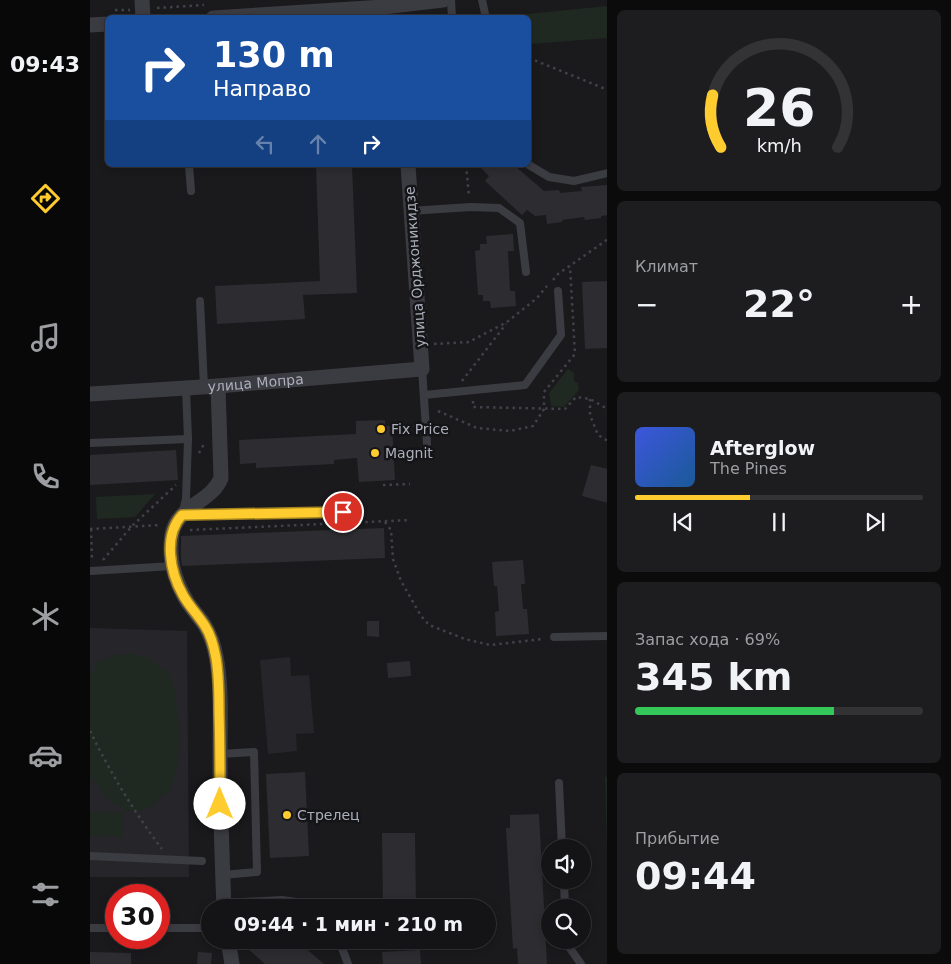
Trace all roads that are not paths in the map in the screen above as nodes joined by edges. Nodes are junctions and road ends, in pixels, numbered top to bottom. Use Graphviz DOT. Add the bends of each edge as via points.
graph roads {
  1 [pos="443,0"];
  2 [pos="451,0"];
  3 [pos="482,0"];
  4 [pos="210,11"];
  5 [pos="401,11"];
  6 [pos="452,15"];
  7 [pos="485,15"];
  8 [pos="105,18"];
  9 [pos="90,25"];
  10 [pos="531,166"];
  11 [pos="189,167"];
  12 [pos="408,167"];
  13 [pos="607,173"];
  14 [pos="191,191"];
  15 [pos="410,211"];
  16 [pos="526,272"];
  17 [pos="558,292"];
  18 [pos="200,301"];
  19 [pos="422,369"];
  20 [pos="211,387"];
  21 [pos="186,388"];
  22 [pos="90,394"];
  23 [pos="424,396"];
  24 [pos="188,439"];
  25 [pos="90,443"];
  26 [pos="427,444"];
  27 [pos="343,512"];
  28 [pos="176,523"];
  29 [pos="172,566"];
  30 [pos="91,571"];
  31 [pos="607,636"];
  32 [pos="554,637"];
  33 [pos="220,754"];
  34 [pos="559,783"];
  35 [pos="562,839"];
  36 [pos="90,856"];
  37 [pos="202,861"];
  38 [pos="223,875"];
  39 [pos="224,899"];
  40 [pos="90,928"];
  41 [pos="105,928"];
  42 [pos="170,928"];
  43 [pos="201,928"];
  44 [pos="230,949"];
  45 [pos="342,949"];
  46 [pos="570,949"];
  47 [pos="232,964"];
  48 [pos="348,964"];
  49 [pos="581,964"];
  1 -- 5 [label="street"];
  2 -- 6 [label="lane"];
  3 -- 7 [label="lane"];
  4 -- 5 [label="street" via="383,7"];
  8 -- 9 [label="street"];
  10 -- 13 [label="lane" via="549,177 574,181"];
  11 -- 14 [label="lane"];
  12 -- 15 [label="street, улица Орджоникидзе"];
  15 -- 16 [label="lane" via="499,208 520,223"];
  15 -- 19 [label="street, улица Орджоникидзе"];
  17 -- 23 [label="lane" via="561,335 525,385"];
  18 -- 20 [label="lane"];
  19 -- 20 [label="street, улица Мопра"];
  19 -- 23 [label="lane"];
  20 -- 21 [label="street, улица Мопра"];
  20 -- 28 [label="street" via="219,483"];
  21 -- 22 [label="street, улица Мопра"];
  21 -- 24 [label="lane"];
  23 -- 26 [label="lane"];
  24 -- 25 [label="lane"];
  24 -- 28 [label="lane" via="186,499"];
  27 -- 28 [label="lane"];
  28 -- 29 [label="street" via="171,545"];
  29 -- 30 [label="lane"];
  29 -- 33 [label="street" via="183,595 210,636 216,656"];
  31 -- 32 [label="lane"];
  33 -- 38 [label="street"];
  33 -- 38 [label="lane" via="254,752 258,872"];
  34 -- 35 [label="lane"];
  36 -- 37 [label="lane"];
  38 -- 39 [label="street"];
  40 -- 41 [label="lane"];
  42 -- 43 [label="lane"];
  44 -- 47 [label="street"];
  45 -- 48 [label="lane"];
  46 -- 49 [label="lane"];
}
